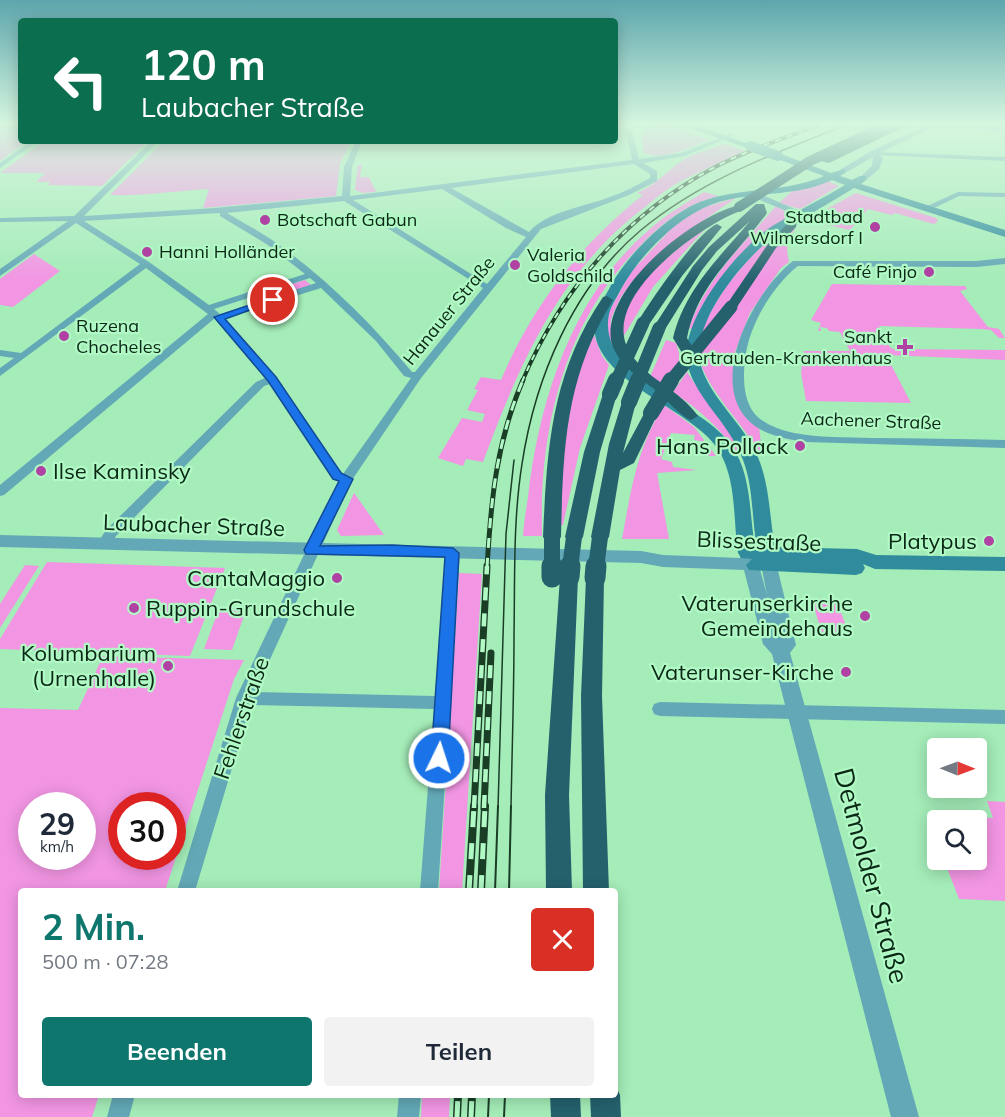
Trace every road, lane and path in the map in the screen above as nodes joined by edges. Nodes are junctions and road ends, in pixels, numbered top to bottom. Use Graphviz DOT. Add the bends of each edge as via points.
graph roads {
  1 [pos="119,177"];
  2 [pos="347,177"];
  3 [pos="525,177"];
  4 [pos="654,177"];
  5 [pos="780,177"];
  6 [pos="799,177"];
  7 [pos="829,177"];
  8 [pos="842,177"];
  9 [pos="857,177"];
  10 [pos="863,178"];
  11 [pos="853,184"];
  12 [pos="445,188"];
  13 [pos="753,194"];
  14 [pos="1005,195"];
  15 [pos="346,199"];
  16 [pos="938,202"];
  17 [pos="737,208"];
  18 [pos="927,208"];
  19 [pos="759,210"];
  20 [pos="224,211"];
  21 [pos="0,214"];
  22 [pos="797,218"];
  23 [pos="76,219"];
  24 [pos="0,220"];
  25 [pos="1005,225"];
  26 [pos="1005,234"];
  27 [pos="531,236"];
  28 [pos="1005,261"];
  29 [pos="146,264"];
  30 [pos="0,273"];
  31 [pos="312,275"];
  32 [pos="323,284"];
  33 [pos="488,287"];
  34 [pos="607,300"];
  35 [pos="214,313"];
  36 [pos="0,353"];
  37 [pos="23,356"];
  38 [pos="692,358"];
  39 [pos="0,374"];
  40 [pos="417,376"];
  41 [pos="272,379"];
  42 [pos="692,416"];
  43 [pos="1005,444"];
  44 [pos="612,468"];
  45 [pos="346,479"];
  46 [pos="0,492"];
  47 [pos="0,542"];
  48 [pos="104,544"];
  49 [pos="311,550"];
  50 [pos="453,553"];
  51 [pos="531,555"];
  52 [pos="749,558"];
  53 [pos="768,560"];
  54 [pos="1005,564"];
  55 [pos="561,577"];
  56 [pos="780,650"];
  57 [pos="244,698"];
  58 [pos="443,703"];
  59 [pos="660,709"];
  60 [pos="796,712"];
  61 [pos="1005,717"];
  62 [pos="187,888"];
  63 [pos="429,888"];
  64 [pos="559,888"];
  65 [pos="596,888"];
  66 [pos="123,1098"];
  67 [pos="410,1098"];
  68 [pos="565,1098"];
  69 [pos="605,1098"];
  70 [pos="117,1117"];
  71 [pos="408,1117"];
  72 [pos="566,1117"];
  73 [pos="606,1117"];
  74 [pos="905,1117"];
  1 -- 23 [label="street"];
  2 -- 15 [label="street"];
  3 -- 12 [label="street"];
  4 -- 27 [label="street, Hanauer Straße" via="624,194 551,220"];
  5 -- 17 [label="highway, bridge"];
  6 -- 19 [label="highway"];
  7 -- 13 [label="main road, Detmolder Straße" via="804,187"];
  8 -- 11 [label="main road"];
  9 -- 10 [label="main road"];
  10 -- 11 [label="main road"];
  10 -- 16 [label="main road"];
  11 -- 18 [label="main road"];
  11 -- 22 [label="main road"];
  12 -- 15 [label="street"];
  12 -- 27 [label="street"];
  13 -- 22 [label="street"];
  13 -- 34 [label="main road, Detmolder Straße" via="713,200 692,209 649,246"];
  14 -- 16 [label="street" via="958,194"];
  15 -- 20 [label="street"];
  15 -- 33 [label="street"];
  16 -- 18 [label="street"];
  16 -- 25 [label="main road"];
  17 -- 42 [label="highway" via="722,212 661,259 631,291 616,322 618,342 630,363"];
  17 -- 55 [label="highway, bridge" via="671,280 644,323 610,394"];
  18 -- 26 [label="main road"];
  19 -- 38 [label="highway" via="687,311 680,338"];
  19 -- 44 [label="highway, bridge" via="713,249 659,328 629,402"];
  20 -- 23 [label="street"];
  20 -- 31 [label="street" via="223,214 271,243"];
  21 -- 23 [label="street"];
  22 -- 38 [label="main road" via="761,243 721,286 696,330"];
  22 -- 44 [label="highway, bridge" via="670,382 628,459"];
  23 -- 24 [label="street"];
  23 -- 29 [label="street"];
  23 -- 30 [label="street"];
  27 -- 33 [label="street, Hanauer Straße"];
  28 -- 43 [label="street, Aachener Straße" via="796,262 753,318 740,352 739,377 743,405 751,417 773,430 807,439"];
  29 -- 35 [label="street"];
  29 -- 37 [label="street"];
  31 -- 32 [label="street"];
  31 -- 35 [label="street"];
  32 -- 35 [label="street"];
  32 -- 40 [label="street" via="408,374"];
  33 -- 40 [label="street, Hanauer Straße"];
  34 -- 42 [label="main road, Detmolder Straße" via="600,327 610,356 632,378"];
  34 -- 55 [label="highway, bridge" via="591,323 569,376 555,447 552,537"];
  35 -- 41 [label="street"];
  35 -- 46 [label="street"];
  36 -- 37 [label="street"];
  37 -- 39 [label="street"];
  38 -- 53 [label="main road, Detmolder Straße" via="701,380 742,439 752,461"];
  40 -- 45 [label="street, Hanauer Straße"];
  41 -- 45 [label="street" via="337,476"];
  41 -- 48 [label="street" via="260,384"];
  42 -- 52 [label="main road, Detmolder Straße" via="715,433 733,462"];
  44 -- 65 [label="highway, bridge" via="595,578 591,680"];
  45 -- 49 [label="street, Hanauer Straße"];
  47 -- 48 [label="street, Laubacher Straße"];
  48 -- 49 [label="street, Laubacher Straße"];
  49 -- 50 [label="street, Laubacher Straße"];
  49 -- 57 [label="street, Fehlerstraße"];
  50 -- 51 [label="street, Laubacher Straße"];
  50 -- 58 [label="street"];
  51 -- 52 [label="street, Blissestraße" via="663,561"];
  52 -- 53 [label="main road, Blissestraße"];
  52 -- 56 [label="street, Detmolder Straße" via="772,644"];
  53 -- 54 [label="main road, Blissestraße" via="862,568 875,562"];
  53 -- 56 [label="street, Detmolder Straße" via="787,645"];
  55 -- 64 [label="highway" via="566,605 557,795"];
  56 -- 60 [label="street, Detmolder Straße"];
  57 -- 58 [label="street"];
  57 -- 62 [label="street, Fehlerstraße"];
  58 -- 63 [label="street"];
  59 -- 60 [label="street"];
  60 -- 61 [label="street"];
  60 -- 74 [label="street, Detmolder Straße"];
  66 -- 70 [label="street"];
  67 -- 71 [label="street"];
  68 -- 72 [label="highway"];
  69 -- 73 [label="highway"];
}
